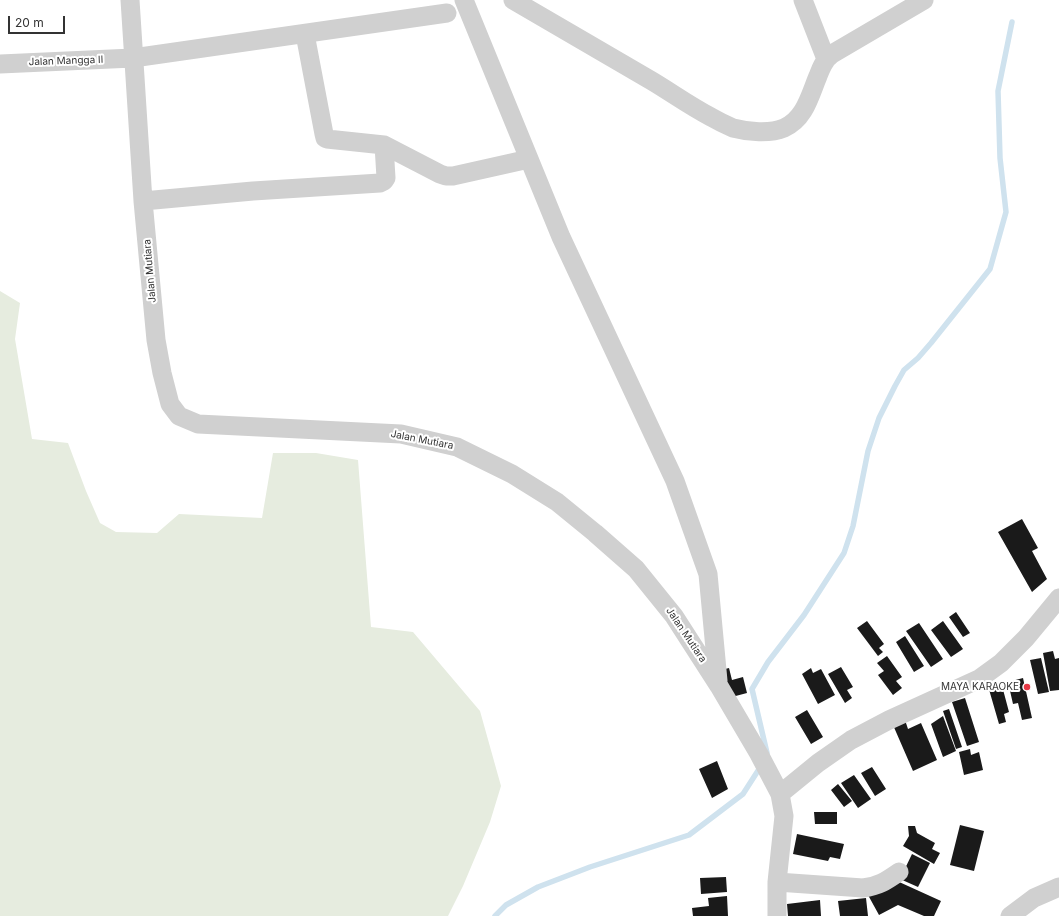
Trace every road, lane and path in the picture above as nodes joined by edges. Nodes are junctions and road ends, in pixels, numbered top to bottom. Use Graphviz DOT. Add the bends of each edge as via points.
graph roads {
  1 [pos="130,0"];
  2 [pos="464,0"];
  3 [pos="513,0"];
  4 [pos="803,0"];
  5 [pos="924,0"];
  6 [pos="447,13"];
  7 [pos="305,34"];
  8 [pos="133,58"];
  9 [pos="826,59"];
  10 [pos="0,64"];
  11 [pos="384,145"];
  12 [pos="529,159"];
  13 [pos="143,201"];
  14 [pos="1059,598"];
  15 [pos="719,686"];
  16 [pos="780,794"];
  17 [pos="899,872"];
  18 [pos="777,882"];
  19 [pos="1059,887"];
  20 [pos="777,916"];
  21 [pos="1010,916"];
  1 -- 8 [label="street, Jalan Mutiara"];
  2 -- 12 [label="street"];
  3 -- 9 [label="street" via="692,107 732,127 747,131 774,131 793,123 807,104"];
  4 -- 9 [label="street"];
  5 -- 9 [label="street"];
  6 -- 7 [label="street, Jalan Mangga II"];
  7 -- 8 [label="street, Jalan Mangga II"];
  7 -- 11 [label="street" via="325,138"];
  8 -- 10 [label="street, Jalan Mangga II"];
  8 -- 13 [label="street, Jalan Mutiara"];
  11 -- 12 [label="street" via="446,176"];
  11 -- 13 [label="street" via="386,178 380,183"];
  12 -- 15 [label="street" via="561,237 675,482 708,574"];
  13 -- 15 [label="street, Jalan Mutiara" via="156,340 170,404 179,416 198,424 401,434 457,447 512,474 557,502 636,569 674,616"];
  14 -- 16 [label="street" via="1026,638 1001,663 978,678 852,740"];
  15 -- 16 [label="street, Jalan Mutiara" via="760,754"];
  16 -- 18 [label="street, Jalan Mutiara" via="784,816"];
  17 -- 18 [label="street" via="880,884 863,888"];
  18 -- 20 [label="street, Jalan Mutiara"];
  19 -- 21 [label="street" via="1034,898"];
}
